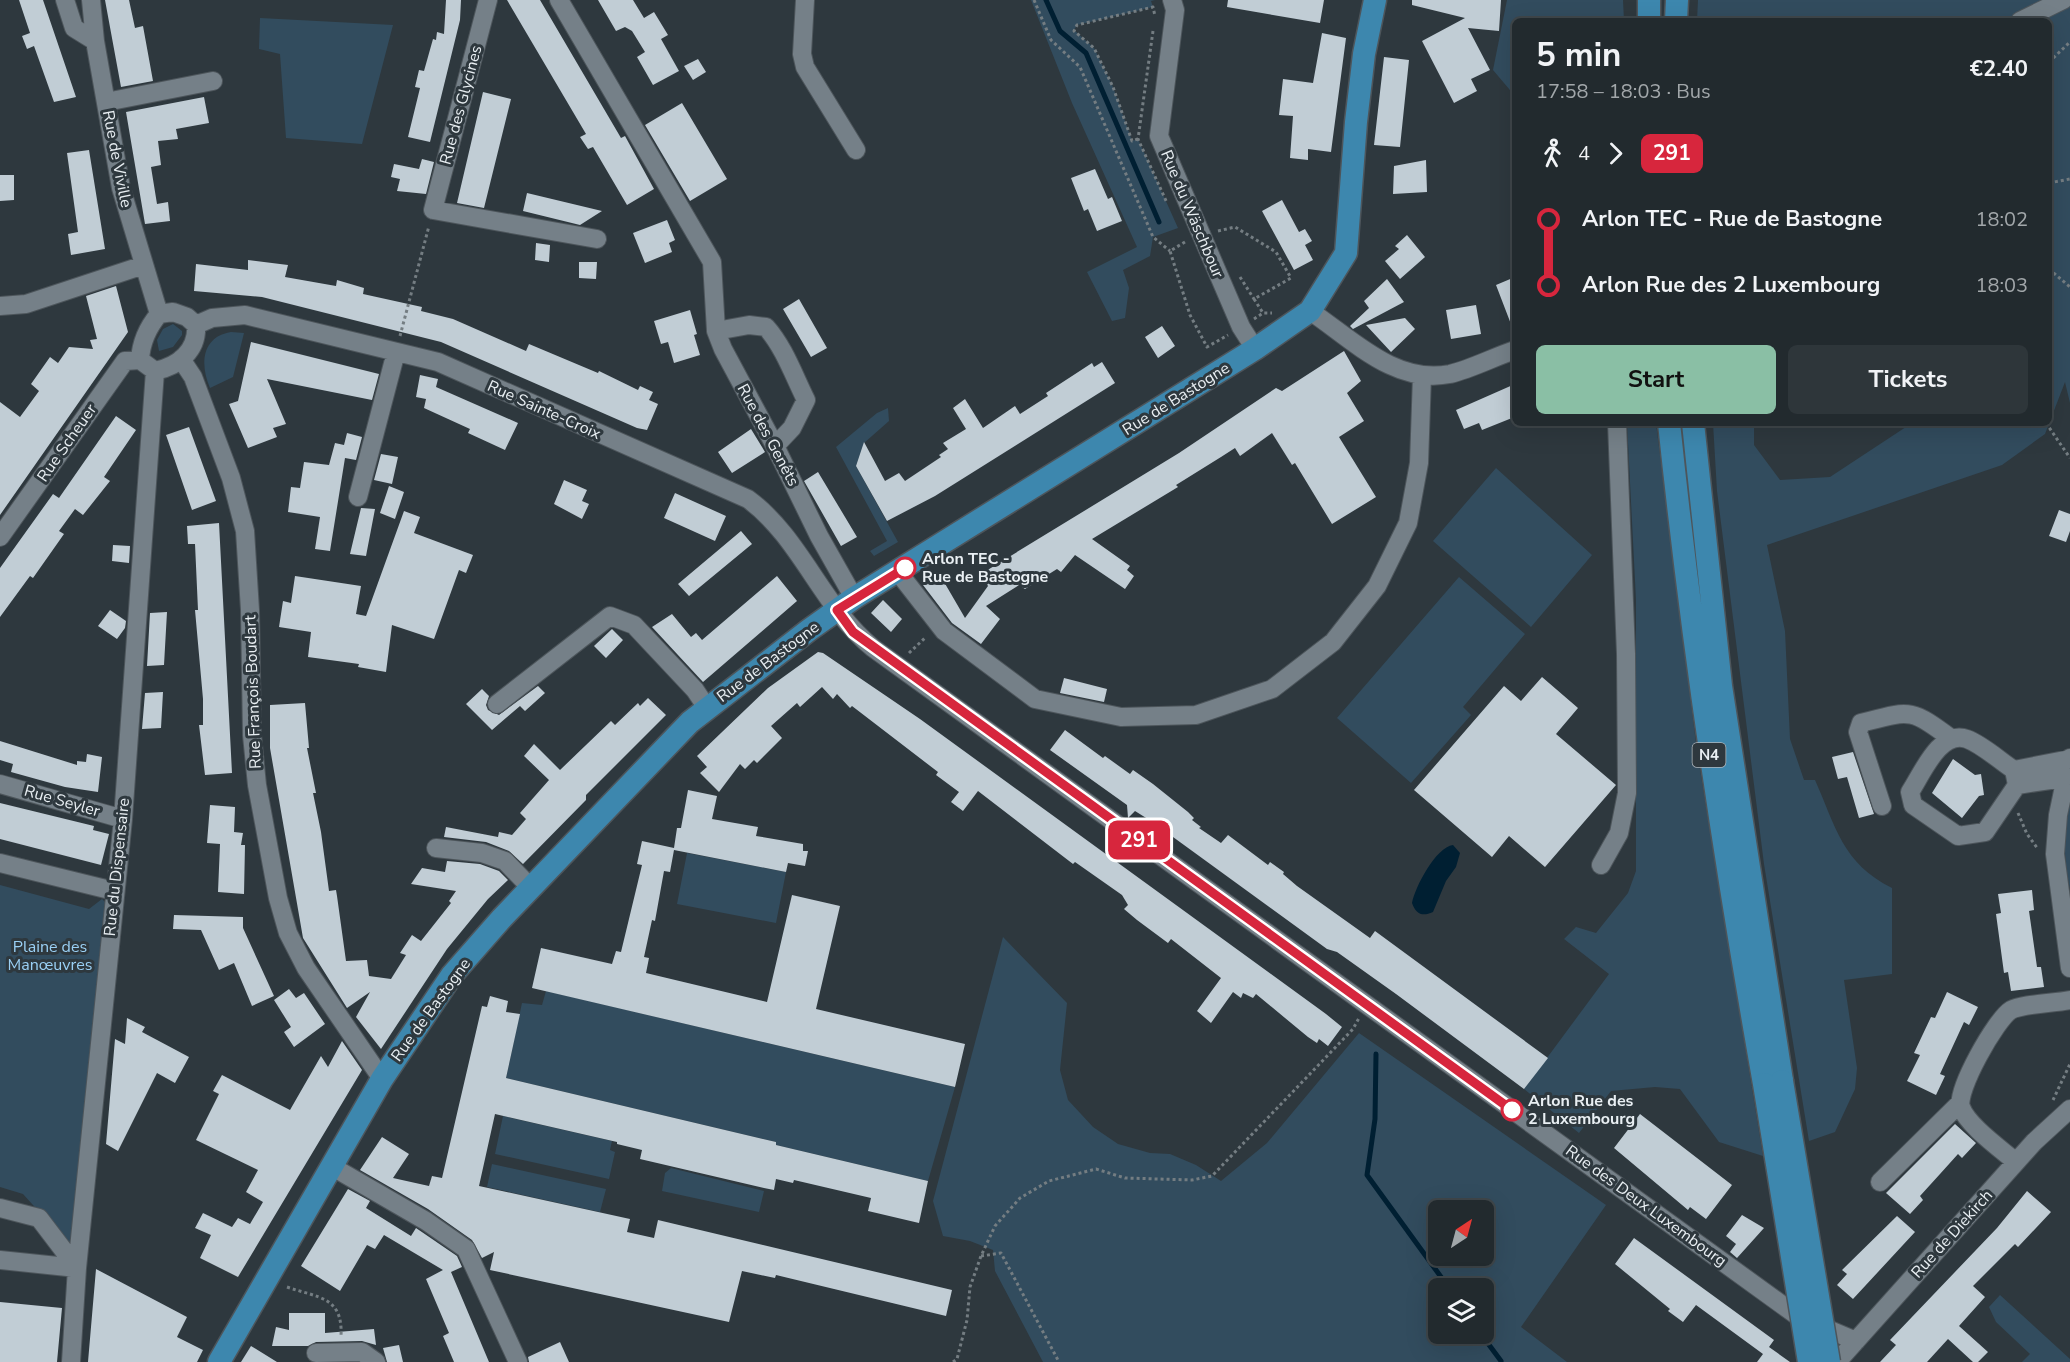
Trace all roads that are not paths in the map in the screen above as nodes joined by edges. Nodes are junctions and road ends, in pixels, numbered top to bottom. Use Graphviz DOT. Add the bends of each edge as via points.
graph roads {
  1 [pos="488,0"];
  2 [pos="559,0"];
  3 [pos="805,0"];
  4 [pos="1172,0"];
  5 [pos="1375,0"];
  6 [pos="1649,0"];
  7 [pos="1677,0"];
  8 [pos="2063,0"];
  9 [pos="66,4"];
  10 [pos="92,8"];
  11 [pos="1649,18"];
  12 [pos="1676,18"];
  13 [pos="2026,18"];
  14 [pos="95,41"];
  15 [pos="213,81"];
  16 [pos="106,102"];
  17 [pos="856,150"];
  18 [pos="597,239"];
  19 [pos="144,265"];
  20 [pos="0,306"];
  21 [pos="1310,311"];
  22 [pos="159,314"];
  23 [pos="196,325"];
  24 [pos="716,331"];
  25 [pos="1255,349"];
  26 [pos="1512,351"];
  27 [pos="396,352"];
  28 [pos="181,359"];
  29 [pos="148,365"];
  30 [pos="1422,376"];
  31 [pos="1617,426"];
  32 [pos="1669,426"];
  33 [pos="1693,426"];
  34 [pos="775,446"];
  35 [pos="358,497"];
  36 [pos="0,537"];
  37 [pos="898,572"];
  38 [pos="846,604"];
  39 [pos="497,704"];
  40 [pos="707,708"];
  41 [pos="1952,739"];
  42 [pos="2070,759"];
  43 [pos="2016,777"];
  44 [pos="2064,778"];
  45 [pos="0,784"];
  46 [pos="1882,806"];
  47 [pos="123,819"];
  48 [pos="436,848"];
  49 [pos="0,863"];
  50 [pos="1601,865"];
  51 [pos="531,888"];
  52 [pos="114,891"];
  53 [pos="2070,968"];
  54 [pos="2070,1000"];
  55 [pos="382,1079"];
  56 [pos="1773,1083"];
  57 [pos="1959,1104"];
  58 [pos="2070,1109"];
  59 [pos="2016,1162"];
  60 [pos="331,1166"];
  61 [pos="1880,1182"];
  62 [pos="0,1208"];
  63 [pos="0,1260"];
  64 [pos="77,1268"];
  65 [pos="1800,1317"];
  66 [pos="1856,1341"];
  67 [pos="316,1353"];
  68 [pos="71,1362"];
  69 [pos="219,1362"];
  70 [pos="376,1362"];
  71 [pos="518,1362"];
  72 [pos="1809,1362"];
  73 [pos="1817,1362"];
  74 [pos="1829,1362"];
  75 [pos="1837,1362"];
  1 -- 18 [label="street, Rue des Glycines" via="433,210"];
  2 -- 24 [label="street, Rue des Genêts" via="712,262"];
  3 -- 17 [label="street" via="805,67"];
  4 -- 25 [label="street, Rue du Wäschbour" via="1175,10 1159,136 1193,240"];
  5 -- 21 [label="main road, Rue de Bastogne" via="1356,122 1346,253"];
  6 -- 11 [label="main road"];
  7 -- 12 [label="main road"];
  8 -- 13 [label="street"];
  9 -- 10 [label="street" via="75,15"];
  9 -- 14 [label="street" via="74,28"];
  10 -- 14 [label="street, Rue de Viville"];
  14 -- 16 [label="street, Rue de Viville"];
  15 -- 16 [label="street"];
  16 -- 19 [label="street, Rue de Viville" via="121,188"];
  19 -- 20 [label="street" via="26,304"];
  19 -- 22 [label="street, Rue de Viville"];
  21 -- 25 [label="main road, Rue de Bastogne"];
  21 -- 30 [label="street" via="1371,355 1394,368"];
  22 -- 23 [label="street" via="173,312"];
  22 -- 29 [label="street" via="141,347"];
  23 -- 27 [label="street, Rue Sainte-Croix" via="212,318 246,315"];
  23 -- 28 [label="street" via="197,337"];
  24 -- 34 [label="street, Rue des Genêts"];
  24 -- 34 [label="street" via="749,325 766,327 792,371 806,400 792,428"];
  25 -- 37 [label="main road, Rue de Bastogne"];
  26 -- 30 [label="street" via="1450,374"];
  27 -- 35 [label="street"];
  27 -- 38 [label="street, Rue Sainte-Croix" via="438,362 748,499"];
  28 -- 29 [label="street" via="170,368"];
  28 -- 55 [label="street, Rue François Boudart" via="193,377 227,467 245,531 252,735 278,898 288,933 306,968"];
  29 -- 36 [label="street, Rue Scheuer" via="125,361"];
  29 -- 47 [label="street, Rue du Dispensaire"];
  30 -- 37 [label="street" via="1419,463 1408,523 1377,586 1333,642 1272,689 1196,715 1121,717 1035,699 939,625"];
  31 -- 50 [label="street" via="1627,793 1619,833"];
  32 -- 56 [label="main road, N4" via="1684,573 1718,818"];
  33 -- 56 [label="main road, N4" via="1721,686"];
  34 -- 38 [label="street, Rue des Genêts" via="819,536"];
  37 -- 38 [label="main road, Rue de Bastogne"];
  38 -- 40 [label="main road, Rue de Bastogne"];
  38 -- 65 [label="street, Rue des Deux Luxembourg" via="853,632 897,665"];
  39 -- 40 [label="street" via="610,616 634,625"];
  40 -- 51 [label="main road, Rue de Bastogne"];
  41 -- 43 [label="street" via="1966,738"];
  41 -- 43 [label="street" via="1942,743 1910,792 1913,805 1958,836 1985,832 2006,801"];
  41 -- 46 [label="street" via="1913,713 1861,723 1858,732"];
  42 -- 43 [label="street"];
  42 -- 44 [label="street"];
  43 -- 44 [label="street"];
  44 -- 53 [label="street" via="2056,862"];
  45 -- 47 [label="street, Rue Seyler"];
  47 -- 52 [label="street, Rue du Dispensaire"];
  48 -- 51 [label="street" via="506,861"];
  49 -- 52 [label="street"];
  51 -- 55 [label="main road, Rue de Bastogne" via="452,975"];
  52 -- 64 [label="street, Rue du Dispensaire"];
  54 -- 57 [label="street" via="2011,1010 1994,1027"];
  55 -- 60 [label="main road, Rue de Bastogne"];
  56 -- 72 [label="main road, N4, bridge"];
  56 -- 74 [label="main road, N4, bridge"];
  57 -- 59 [label="street" via="1965,1115"];
  57 -- 61 [label="street"];
  58 -- 59 [label="street, Rue de Diekirch"];
  59 -- 66 [label="street, Rue de Diekirch"];
  60 -- 69 [label="main road, Rue de Bastogne"];
  60 -- 71 [label="street" via="435,1226 466,1249"];
  62 -- 64 [label="street" via="39,1218"];
  63 -- 64 [label="street"];
  64 -- 68 [label="street, Rue du Dispensaire"];
  65 -- 66 [label="street, Rue des Deux Luxembourg"];
  65 -- 73 [label="street"];
  66 -- 75 [label="street, Rue de Diekirch"];
  67 -- 70 [label="street" via="362,1352"];
}
